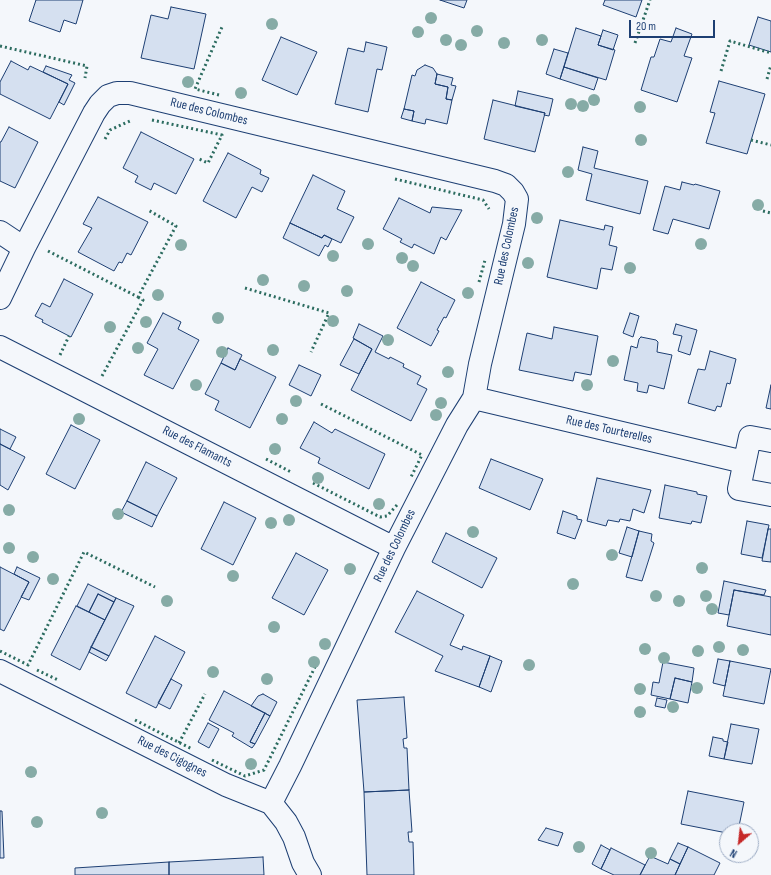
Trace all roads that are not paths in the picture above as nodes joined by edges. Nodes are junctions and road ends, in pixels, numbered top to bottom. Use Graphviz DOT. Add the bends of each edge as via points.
graph roads {
  1 [pos="0,232"];
  2 [pos="24,248"];
  3 [pos="0,298"];
  4 [pos="0,346"];
  5 [pos="474,398"];
  6 [pos="771,441"];
  7 [pos="744,462"];
  8 [pos="771,495"];
  9 [pos="394,548"];
  10 [pos="0,671"];
  11 [pos="271,803"];
  12 [pos="310,875"];
  1 -- 2 [label="street"];
  2 -- 3 [label="street, Rue des Colombes"];
  2 -- 5 [label="street, Rue des Colombes" via="94,113 108,96 117,93 130,93 495,181 513,192 517,199 517,209"];
  4 -- 9 [label="street, Rue des Flamants"];
  5 -- 7 [label="street, Rue des Tourterelles"];
  5 -- 9 [label="street, Rue des Colombes" via="457,425"];
  6 -- 7 [label="street" via="750,437"];
  7 -- 8 [label="street" via="739,489"];
  9 -- 11 [label="street, Rue des Colombes"];
  10 -- 11 [label="street, Rue des Cigognes" via="226,785"];
  11 -- 12 [label="street, Rue des Cigognes" via="286,822"];
}
